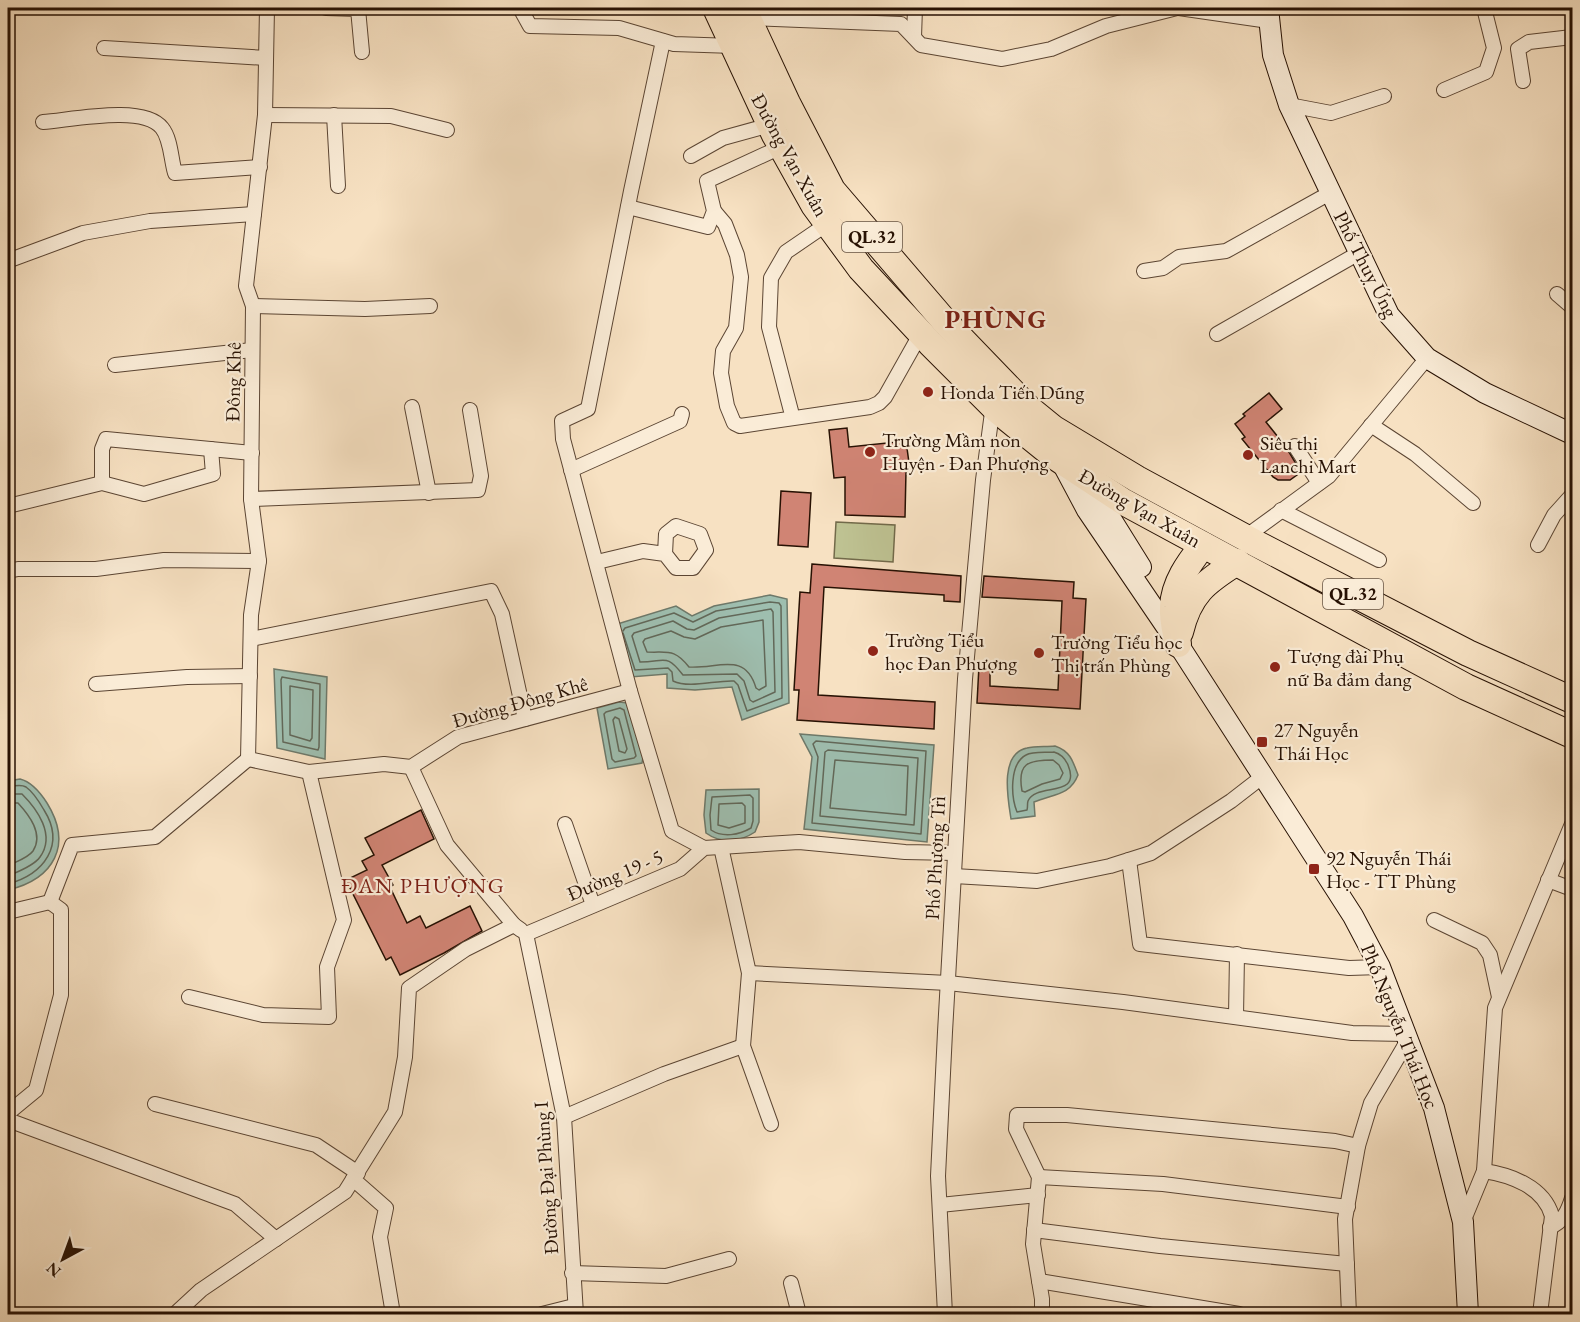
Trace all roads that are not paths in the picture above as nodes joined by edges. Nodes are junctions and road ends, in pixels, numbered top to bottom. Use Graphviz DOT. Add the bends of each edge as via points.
graph roads {
  1 [pos="267,8"];
  2 [pos="326,8"];
  3 [pos="520,8"];
  4 [pos="915,8"];
  5 [pos="1178,8"];
  6 [pos="1484,8"];
  7 [pos="1269,14"];
  8 [pos="737,24"];
  9 [pos="914,37"];
  10 [pos="1572,37"];
  11 [pos="663,40"];
  12 [pos="104,48"];
  13 [pos="362,52"];
  14 [pos="266,58"];
  15 [pos="1523,81"];
  16 [pos="1444,90"];
  17 [pos="1384,96"];
  18 [pos="1289,105"];
  19 [pos="273,115"];
  20 [pos="334,115"];
  21 [pos="43,122"];
  22 [pos="447,130"];
  23 [pos="776,136"];
  24 [pos="691,156"];
  25 [pos="260,167"];
  26 [pos="338,186"];
  27 [pos="1330,193"];
  28 [pos="628,207"];
  29 [pos="714,211"];
  30 [pos="254,214"];
  31 [pos="827,224"];
  32 [pos="1359,253"];
  33 [pos="10,260"];
  34 [pos="1144,271"];
  35 [pos="1557,294"];
  36 [pos="253,306"];
  37 [pos="430,306"];
  38 [pos="1572,307"];
  39 [pos="921,333"];
  40 [pos="1217,334"];
  41 [pos="252,350"];
  42 [pos="1427,358"];
  43 [pos="116,365"];
  44 [pos="993,405"];
  45 [pos="412,407"];
  46 [pos="470,410"];
  47 [pos="791,411"];
  48 [pos="682,414"];
  49 [pos="1371,425"];
  50 [pos="1054,429"];
  51 [pos="1572,434"];
  52 [pos="1295,446"];
  53 [pos="211,449"];
  54 [pos="1092,452"];
  55 [pos="252,453"];
  56 [pos="571,470"];
  57 [pos="1073,476"];
  58 [pos="102,483"];
  59 [pos="1319,483"];
  60 [pos="429,493"];
  61 [pos="1572,495"];
  62 [pos="251,499"];
  63 [pos="1473,503"];
  64 [pos="8,506"];
  65 [pos="1281,510"];
  66 [pos="1244,537"];
  67 [pos="1203,544"];
  68 [pos="1538,545"];
  69 [pos="665,554"];
  70 [pos="1379,560"];
  71 [pos="260,561"];
  72 [pos="597,562"];
  73 [pos="1237,562"];
  74 [pos="8,571"];
  75 [pos="251,639"];
  76 [pos="1178,644"];
  77 [pos="250,676"];
  78 [pos="96,684"];
  79 [pos="630,691"];
  80 [pos="1572,700"];
  81 [pos="525,719"];
  82 [pos="1572,735"];
  83 [pos="248,759"];
  84 [pos="411,767"];
  85 [pos="309,772"];
  86 [pos="1262,777"];
  87 [pos="565,824"];
  88 [pos="1572,824"];
  89 [pos="721,846"];
  90 [pos="704,848"];
  91 [pos="956,853"];
  92 [pos="1129,860"];
  93 [pos="954,876"];
  94 [pos="1548,880"];
  95 [pos="1572,889"];
  96 [pos="50,902"];
  97 [pos="593,905"];
  98 [pos="8,912"];
  99 [pos="1434,920"];
  100 [pos="514,925"];
  101 [pos="526,934"];
  102 [pos="1237,954"];
  103 [pos="1380,967"];
  104 [pos="749,974"];
  105 [pos="948,983"];
  106 [pos="189,997"];
  107 [pos="1499,997"];
  108 [pos="1236,1017"];
  109 [pos="1407,1037"];
  110 [pos="743,1047"];
  111 [pos="155,1104"];
  112 [pos="8,1113"];
  113 [pos="564,1117"];
  114 [pos="8,1120"];
  115 [pos="771,1124"];
  116 [pos="1358,1146"];
  117 [pos="1484,1171"];
  118 [pos="356,1176"];
  119 [pos="1039,1177"];
  120 [pos="1038,1195"];
  121 [pos="1572,1198"];
  122 [pos="940,1205"];
  123 [pos="1348,1206"];
  124 [pos="1463,1222"];
  125 [pos="1550,1227"];
  126 [pos="1034,1230"];
  127 [pos="276,1239"];
  128 [pos="729,1259"];
  129 [pos="1347,1264"];
  130 [pos="572,1273"];
  131 [pos="1039,1281"];
  132 [pos="791,1283"];
  133 [pos="575,1310"];
  134 [pos="176,1314"];
  135 [pos="393,1314"];
  136 [pos="542,1314"];
  137 [pos="799,1314"];
  138 [pos="945,1314"];
  139 [pos="1042,1314"];
  140 [pos="1239,1314"];
  141 [pos="1349,1314"];
  142 [pos="1468,1314"];
  143 [pos="1540,1314"];
  1 -- 14 [label="street, Đông Khê"];
  2 -- 13 [label="street" via="358,9"];
  3 -- 11 [label="street" via="530,26 619,28"];
  4 -- 9 [label="street"];
  5 -- 7 [label="street"];
  5 -- 9 [label="street" via="1106,26 1051,49 1002,59 921,45"];
  6 -- 16 [label="street" via="1494,48 1486,72"];
  7 -- 18 [label="main road, Phố Thuỵ Ứng" via="1273,55"];
  8 -- 9 [label="street" via="901,24"];
  8 -- 11 [label="street" via="674,44"];
  8 -- 23 [label="highway, Đường Vạn Xuân / QL.32"];
  8 -- 50 [label="highway, Đường Vạn Xuân / QL.32" via="787,103 832,190 946,323"];
  10 -- 15 [label="street" via="1529,42 1518,49"];
  11 -- 28 [label="street"];
  12 -- 14 [label="street"];
  14 -- 19 [label="street, Đông Khê"];
  17 -- 18 [label="street" via="1330,113"];
  18 -- 27 [label="main road, Phố Thuỵ Ứng"];
  19 -- 20 [label="street"];
  19 -- 25 [label="street, Đông Khê"];
  20 -- 22 [label="street" via="391,116"];
  20 -- 26 [label="street"];
  21 -- 25 [label="street" via="130,114 152,119 163,128 175,173"];
  23 -- 24 [label="street" via="723,138"];
  23 -- 29 [label="street" via="707,181"];
  23 -- 31 [label="highway, Đường Vạn Xuân / QL.32"];
  25 -- 30 [label="street, Đông Khê"];
  27 -- 32 [label="main road, Phố Thuỵ Ứng"];
  27 -- 34 [label="street" via="1226,251 1179,257 1163,268"];
  28 -- 29 [label="street" via="708,227"];
  28 -- 56 [label="street" via="588,409 562,421 562,439"];
  29 -- 39 [label="street" via="737,255 741,277 736,328 723,351 721,373 734,423 740,426 879,403"];
  30 -- 33 [label="street" via="150,221 83,233"];
  30 -- 36 [label="street, Đông Khê" via="246,286"];
  31 -- 39 [label="highway, Đường Vạn Xuân / QL.32" via="861,269"];
  31 -- 47 [label="street" via="786,252 771,278 769,327"];
  32 -- 40 [label="street"];
  32 -- 42 [label="main road, Phố Thuỵ Ứng" via="1389,315"];
  35 -- 38 [label="street"];
  36 -- 37 [label="street"];
  36 -- 41 [label="street, Đông Khê"];
  39 -- 44 [label="highway, Đường Vạn Xuân / QL.32"];
  41 -- 43 [label="street"];
  41 -- 55 [label="street, Đông Khê"];
  42 -- 49 [label="street"];
  42 -- 51 [label="main road, Phố Thuỵ Ứng" via="1485,393"];
  44 -- 57 [label="highway, Đường Vạn Xuân / QL.32"];
  44 -- 91 [label="street, Phố Phượng Trì" via="982,480 965,679"];
  45 -- 60 [label="street"];
  46 -- 60 [label="street" via="481,476 478,490"];
  48 -- 56 [label="street" via="680,422"];
  49 -- 59 [label="street"];
  49 -- 63 [label="street" via="1415,454"];
  50 -- 54 [label="highway, Đường Vạn Xuân / QL.32"];
  50 -- 57 [label="main road, QL.32"];
  52 -- 59 [label="street"];
  53 -- 55 [label="street"];
  53 -- 58 [label="street" via="213,474 180,485 144,494"];
  53 -- 58 [label="street" via="106,439 102,449"];
  54 -- 57 [label="highway"];
  54 -- 66 [label="highway, Đường Vạn Xuân / QL.32"];
  55 -- 62 [label="street, Đông Khê"];
  56 -- 72 [label="street"];
  57 -- 67 [label="highway, Đường Vạn Xuân / QL.32"];
  57 -- 76 [label="main road, Phố Nguyễn Thái Học / QL.32"];
  58 -- 64 [label="street"];
  59 -- 65 [label="street"];
  60 -- 62 [label="street"];
  61 -- 68 [label="street" via="1554,515"];
  62 -- 71 [label="street, Đông Khê"];
  65 -- 66 [label="street"];
  65 -- 70 [label="street"];
  66 -- 80 [label="highway, Đường Vạn Xuân / QL.32" via="1468,653"];
  67 -- 73 [label="highway, Đường Vạn Xuân / QL.32"];
  67 -- 76 [label="highway" via="1175,595 1172,609"];
  69 -- 72 [label="street" via="643,551"];
  71 -- 74 [label="street" via="164,560 96,569"];
  71 -- 75 [label="street, Đông Khê"];
  72 -- 79 [label="street"];
  73 -- 76 [label="highway" via="1196,592 1186,609"];
  73 -- 82 [label="highway, Đường Vạn Xuân / QL.32" via="1466,687"];
  75 -- 77 [label="street, Đông Khê"];
  75 -- 81 [label="street" via="491,591 502,614"];
  76 -- 86 [label="main road, Phố Nguyễn Thái Học / QL.32"];
  77 -- 78 [label="street"];
  77 -- 83 [label="street, Đông Khê"];
  79 -- 81 [label="street, Đường Đông Khê"];
  79 -- 90 [label="street" via="672,831"];
  81 -- 84 [label="street, Đường Đông Khê" via="458,737"];
  83 -- 85 [label="street"];
  83 -- 96 [label="street" via="155,837 72,845"];
  84 -- 85 [label="street" via="384,764"];
  84 -- 100 [label="street" via="447,845"];
  85 -- 106 [label="street" via="344,920 327,967 329,1017 263,1015"];
  86 -- 92 [label="street" via="1191,829 1151,853"];
  86 -- 103 [label="main road, Phố Nguyễn Thái Học / QL.32" via="1353,916"];
  87 -- 97 [label="street"];
  88 -- 94 [label="street"];
  89 -- 90 [label="street"];
  89 -- 91 [label="street" via="799,842"];
  89 -- 104 [label="street"];
  90 -- 97 [label="street, Đường 19 - 5" via="680,869"];
  91 -- 93 [label="street, Phố Phượng Trì"];
  92 -- 93 [label="street" via="1037,880"];
  92 -- 102 [label="street" via="1140,944"];
  93 -- 105 [label="street, Phố Phượng Trì"];
  94 -- 95 [label="street"];
  94 -- 107 [label="street"];
  96 -- 98 [label="street"];
  96 -- 112 [label="street" via="61,910 61,995 36,1090"];
  97 -- 101 [label="street, Đường 19 - 5"];
  99 -- 107 [label="street" via="1482,943 1490,956"];
  100 -- 101 [label="street"];
  100 -- 118 [label="street" via="409,987 405,1057 395,1112"];
  101 -- 113 [label="street, Đường Đại Phùng I"];
  102 -- 103 [label="street" via="1349,968"];
  102 -- 108 [label="street"];
  103 -- 109 [label="main road, Phố Nguyễn Thái Học / QL.32"];
  104 -- 105 [label="street"];
  104 -- 110 [label="street"];
  105 -- 108 [label="street"];
  105 -- 122 [label="street, Phố Phượng Trì" via="938,1176"];
  107 -- 117 [label="street" via="1495,1008"];
  108 -- 109 [label="street"];
  109 -- 116 [label="street" via="1371,1103"];
  109 -- 124 [label="main road, Phố Nguyễn Thái Học / QL.32" via="1434,1108"];
  110 -- 113 [label="street" via="664,1074"];
  110 -- 115 [label="street"];
  111 -- 118 [label="street" via="316,1145"];
  113 -- 130 [label="street, Đường Đại Phùng I"];
  114 -- 127 [label="street" via="235,1204"];
  116 -- 119 [label="street" via="1067,1115 1017,1115 1016,1129"];
  116 -- 123 [label="street"];
  117 -- 124 [label="street"];
  117 -- 125 [label="street" via="1506,1174 1530,1187 1552,1216"];
  118 -- 127 [label="street" via="345,1192"];
  118 -- 135 [label="street" via="386,1208 380,1237"];
  119 -- 120 [label="street"];
  119 -- 123 [label="street" via="1163,1184"];
  120 -- 122 [label="street"];
  120 -- 126 [label="street"];
  121 -- 125 [label="street" via="1558,1224"];
  122 -- 138 [label="street, Phố Phượng Trì"];
  123 -- 129 [label="street"];
  124 -- 142 [label="main road, Phố Nguyễn Thái Học / QL.32"];
  125 -- 143 [label="street"];
  126 -- 129 [label="street"];
  126 -- 131 [label="street"];
  127 -- 134 [label="street" via="201,1290"];
  128 -- 130 [label="street" via="666,1276"];
  129 -- 141 [label="street"];
  130 -- 133 [label="street, Đường Đại Phùng I"];
  131 -- 139 [label="street"];
  131 -- 140 [label="street"];
  132 -- 137 [label="street"];
  133 -- 136 [label="street"];
}
